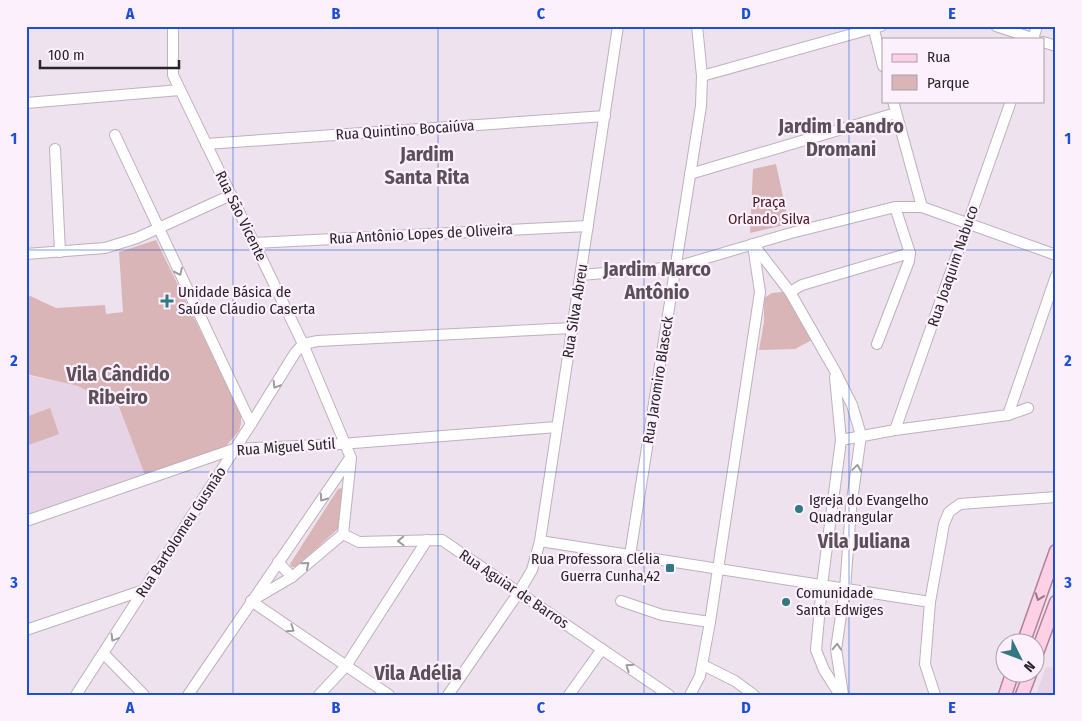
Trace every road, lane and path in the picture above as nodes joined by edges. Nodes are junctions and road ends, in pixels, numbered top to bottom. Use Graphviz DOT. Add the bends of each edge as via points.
graph roads {
  1 [pos="174,26"];
  2 [pos="618,26"];
  3 [pos="697,26"];
  4 [pos="996,26"];
  5 [pos="876,27"];
  6 [pos="1031,38"];
  7 [pos="1044,42"];
  8 [pos="1056,46"];
  9 [pos="882,60"];
  10 [pos="702,76"];
  11 [pos="180,90"];
  12 [pos="893,102"];
  13 [pos="1011,102"];
  14 [pos="26,103"];
  15 [pos="896,113"];
  16 [pos="605,116"];
  17 [pos="115,135"];
  18 [pos="206,144"];
  19 [pos="55,149"];
  20 [pos="690,174"];
  21 [pos="231,195"];
  22 [pos="895,207"];
  23 [pos="922,207"];
  24 [pos="968,224"];
  25 [pos="588,226"];
  26 [pos="158,228"];
  27 [pos="254,243"];
  28 [pos="753,244"];
  29 [pos="60,252"];
  30 [pos="910,253"];
  31 [pos="26,254"];
  32 [pos="1056,255"];
  33 [pos="676,267"];
  34 [pos="581,275"];
  35 [pos="1056,276"];
  36 [pos="790,292"];
  37 [pos="572,328"];
  38 [pos="303,344"];
  39 [pos="877,344"];
  40 [pos="835,371"];
  41 [pos="1028,408"];
  42 [pos="1008,414"];
  43 [pos="251,424"];
  44 [pos="557,427"];
  45 [pos="895,430"];
  46 [pos="861,435"];
  47 [pos="841,440"];
  48 [pos="346,444"];
  49 [pos="234,449"];
  50 [pos="351,458"];
  51 [pos="335,480"];
  52 [pos="349,486"];
  53 [pos="1056,497"];
  54 [pos="26,521"];
  55 [pos="343,534"];
  56 [pos="427,540"];
  57 [pos="540,541"];
  58 [pos="1056,551"];
  59 [pos="630,555"];
  60 [pos="278,562"];
  61 [pos="718,569"];
  62 [pos="292,577"];
  63 [pos="822,585"];
  64 [pos="845,589"];
  65 [pos="144,590"];
  66 [pos="520,592"];
  67 [pos="118,599"];
  68 [pos="251,601"];
  69 [pos="621,601"];
  70 [pos="930,602"];
  71 [pos="1056,602"];
  72 [pos="130,610"];
  73 [pos="710,622"];
  74 [pos="26,630"];
  75 [pos="1027,634"];
  76 [pos="1044,634"];
  77 [pos="602,649"];
  78 [pos="104,654"];
  79 [pos="703,665"];
  80 [pos="346,666"];
  81 [pos="76,695"];
  82 [pos="144,695"];
  83 [pos="188,695"];
  84 [pos="319,695"];
  85 [pos="389,695"];
  86 [pos="448,695"];
  87 [pos="569,695"];
  88 [pos="669,695"];
  89 [pos="690,695"];
  90 [pos="754,695"];
  91 [pos="841,695"];
  92 [pos="935,695"];
  1 -- 11 [label="street, Rua São Vicente" via="173,75"];
  2 -- 16 [label="street, Rua Silva Abreu"];
  3 -- 10 [label="street, Rua Jaromiro Blaseck"];
  4 -- 6 [label="street"];
  5 -- 9 [label="street"];
  5 -- 10 [label="street"];
  7 -- 8 [label="street"];
  10 -- 20 [label="street, Rua Jaromiro Blaseck" via="701,106"];
  11 -- 14 [label="street"];
  11 -- 18 [label="street, Rua São Vicente"];
  12 -- 15 [label="street"];
  13 -- 24 [label="street, Rua Joaquim Nabuco"];
  15 -- 20 [label="street"];
  15 -- 23 [label="street"];
  16 -- 18 [label="street, Rua Quintino Bocaiúva"];
  16 -- 25 [label="street, Rua Silva Abreu"];
  17 -- 26 [label="street"];
  18 -- 21 [label="street, Rua São Vicente"];
  19 -- 29 [label="street"];
  20 -- 33 [label="street, Rua Jaromiro Blaseck"];
  21 -- 26 [label="street"];
  21 -- 27 [label="street, Rua São Vicente"];
  22 -- 23 [label="street"];
  22 -- 28 [label="street"];
  22 -- 30 [label="street"];
  23 -- 24 [label="street"];
  24 -- 32 [label="street"];
  24 -- 45 [label="street, Rua Joaquim Nabuco"];
  25 -- 27 [label="street, Rua Antônio Lopes de Oliveira"];
  25 -- 34 [label="street, Rua Silva Abreu"];
  26 -- 29 [label="street" via="105,248"];
  26 -- 43 [label="street, one-way"];
  27 -- 38 [label="street, Rua São Vicente"];
  28 -- 33 [label="street"];
  28 -- 36 [label="street"];
  28 -- 61 [label="street" via="760,292"];
  29 -- 31 [label="street"];
  30 -- 36 [label="street" via="802,285"];
  30 -- 39 [label="street"];
  33 -- 34 [label="street"];
  33 -- 59 [label="street, Rua Jaromiro Blaseck"];
  34 -- 37 [label="street, Rua Silva Abreu"];
  35 -- 42 [label="street"];
  36 -- 40 [label="street"];
  37 -- 38 [label="street"];
  37 -- 44 [label="street, Rua Silva Abreu"];
  38 -- 43 [label="street, Rua Bartolomeu Gusmão, one-way"];
  38 -- 48 [label="street, Rua São Vicente"];
  40 -- 46 [label="street" via="852,405"];
  40 -- 47 [label="street"];
  41 -- 42 [label="street"];
  42 -- 45 [label="street"];
  43 -- 49 [label="street, Rua Bartolomeu Gusmão"];
  44 -- 48 [label="street, Rua Miguel Sutil"];
  44 -- 57 [label="street, Rua Silva Abreu"];
  45 -- 46 [label="street"];
  46 -- 47 [label="street"];
  64 -- 46 [label="street, one-way"];
  47 -- 63 [label="street"];
  48 -- 49 [label="street, Rua Miguel Sutil"];
  48 -- 50 [label="street, Rua São Vicente"];
  49 -- 54 [label="street, Rua Miguel Sutil"];
  49 -- 65 [label="street, Rua Bartolomeu Gusmão"];
  50 -- 51 [label="street"];
  50 -- 52 [label="street"];
  51 -- 52 [label="street" via="345,478"];
  51 -- 60 [label="street, one-way"];
  52 -- 55 [label="street"];
  53 -- 70 [label="street" via="960,504 949,512"];
  56 -- 55 [label="street, Rua Aguiar de Barros, one-way" via="359,542"];
  62 -- 55 [label="street, one-way"];
  56 -- 66 [label="street, Rua Aguiar de Barros" via="442,540"];
  56 -- 80 [label="street"];
  57 -- 59 [label="street"];
  57 -- 66 [label="street, Rua Silva Abreu" via="532,570"];
  58 -- 75 [label="main road, one-way"];
  59 -- 61 [label="street"];
  60 -- 62 [label="street"];
  60 -- 68 [label="street"];
  61 -- 63 [label="street"];
  61 -- 73 [label="street"];
  62 -- 68 [label="street"];
  63 -- 64 [label="street"];
  63 -- 91 [label="street" via="816,650 824,670"];
  64 -- 70 [label="street"];
  91 -- 64 [label="street, one-way" via="836,649"];
  65 -- 67 [label="street"];
  65 -- 72 [label="street, Rua Bartolomeu Gusmão"];
  66 -- 77 [label="street, Rua Aguiar de Barros"];
  66 -- 86 [label="street, Rua Silva Abreu"];
  67 -- 72 [label="street"];
  67 -- 74 [label="street"];
  68 -- 80 [label="street, one-way"];
  68 -- 83 [label="street"];
  69 -- 73 [label="street" via="662,616"];
  70 -- 92 [label="street" via="925,664"];
  71 -- 76 [label="main road"];
  72 -- 78 [label="street, Rua Bartolomeu Gusmão, one-way"];
  73 -- 79 [label="street"];
  77 -- 87 [label="street"];
  88 -- 77 [label="street, Rua Aguiar de Barros, one-way"];
  78 -- 81 [label="street, Rua Bartolomeu Gusmão"];
  78 -- 82 [label="street"];
  79 -- 89 [label="street"];
  79 -- 90 [label="street"];
  80 -- 84 [label="street"];
  80 -- 85 [label="street"];
}
